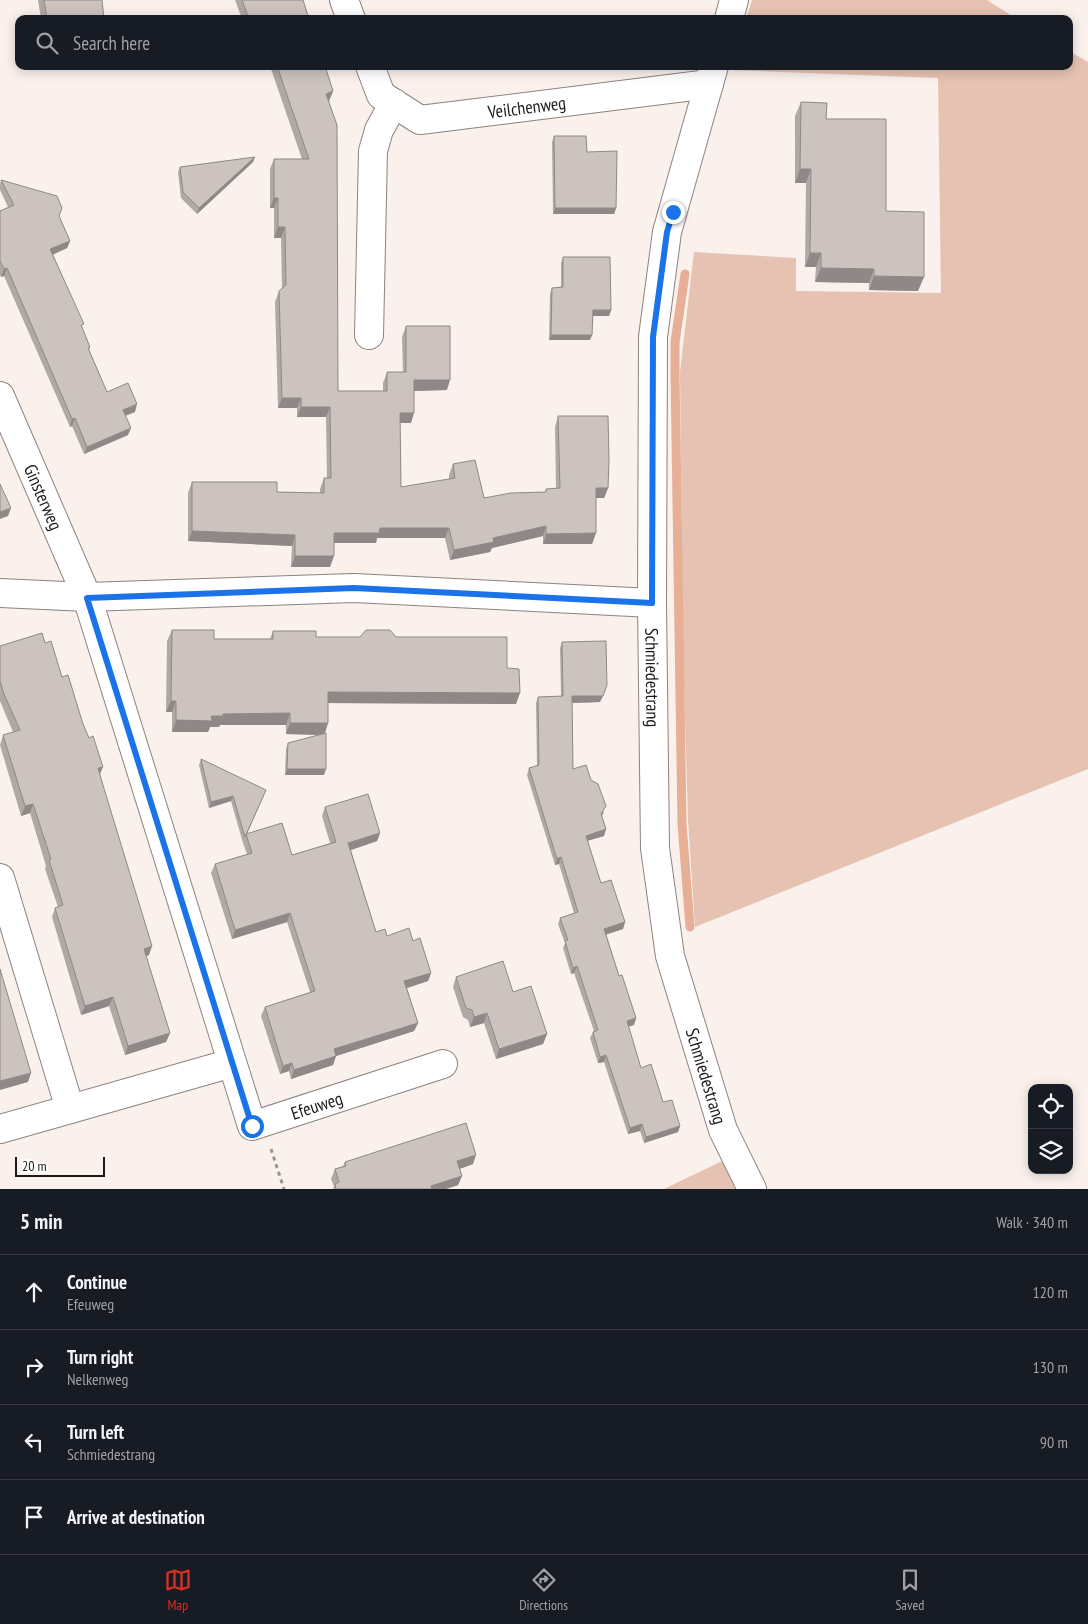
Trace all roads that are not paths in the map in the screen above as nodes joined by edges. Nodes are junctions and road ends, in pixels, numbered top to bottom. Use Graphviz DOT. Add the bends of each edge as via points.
graph roads {
  1 [pos="344,0"];
  2 [pos="734,0"];
  3 [pos="350,15"];
  4 [pos="730,15"];
  5 [pos="372,70"];
  6 [pos="712,75"];
  7 [pos="394,103"];
  8 [pos="369,335"];
  9 [pos="0,396"];
  10 [pos="0,593"];
  11 [pos="87,598"];
  12 [pos="652,603"];
  13 [pos="0,878"];
  14 [pos="232,1063"];
  15 [pos="443,1064"];
  16 [pos="70,1109"];
  17 [pos="0,1129"];
  18 [pos="752,1189"];
  1 -- 3 [label="street"];
  2 -- 4 [label="street"];
  5 -- 7 [label="street, Veilchenweg" via="381,95"];
  6 -- 7 [label="street, Veilchenweg" via="420,120"];
  6 -- 12 [label="street, Schmiedestrang" via="667,232 653,337"];
  7 -- 8 [label="street" via="372,151"];
  9 -- 11 [label="street, Ginsterweg"];
  10 -- 11 [label="street"];
  11 -- 12 [label="street" via="354,588"];
  11 -- 14 [label="street"];
  12 -- 18 [label="street, Schmiedestrang" via="655,848 670,956 723,1130"];
  13 -- 16 [label="street"];
  14 -- 15 [label="street, Efeuweg" via="252,1126"];
  14 -- 16 [label="street"];
  16 -- 17 [label="street"];
}
